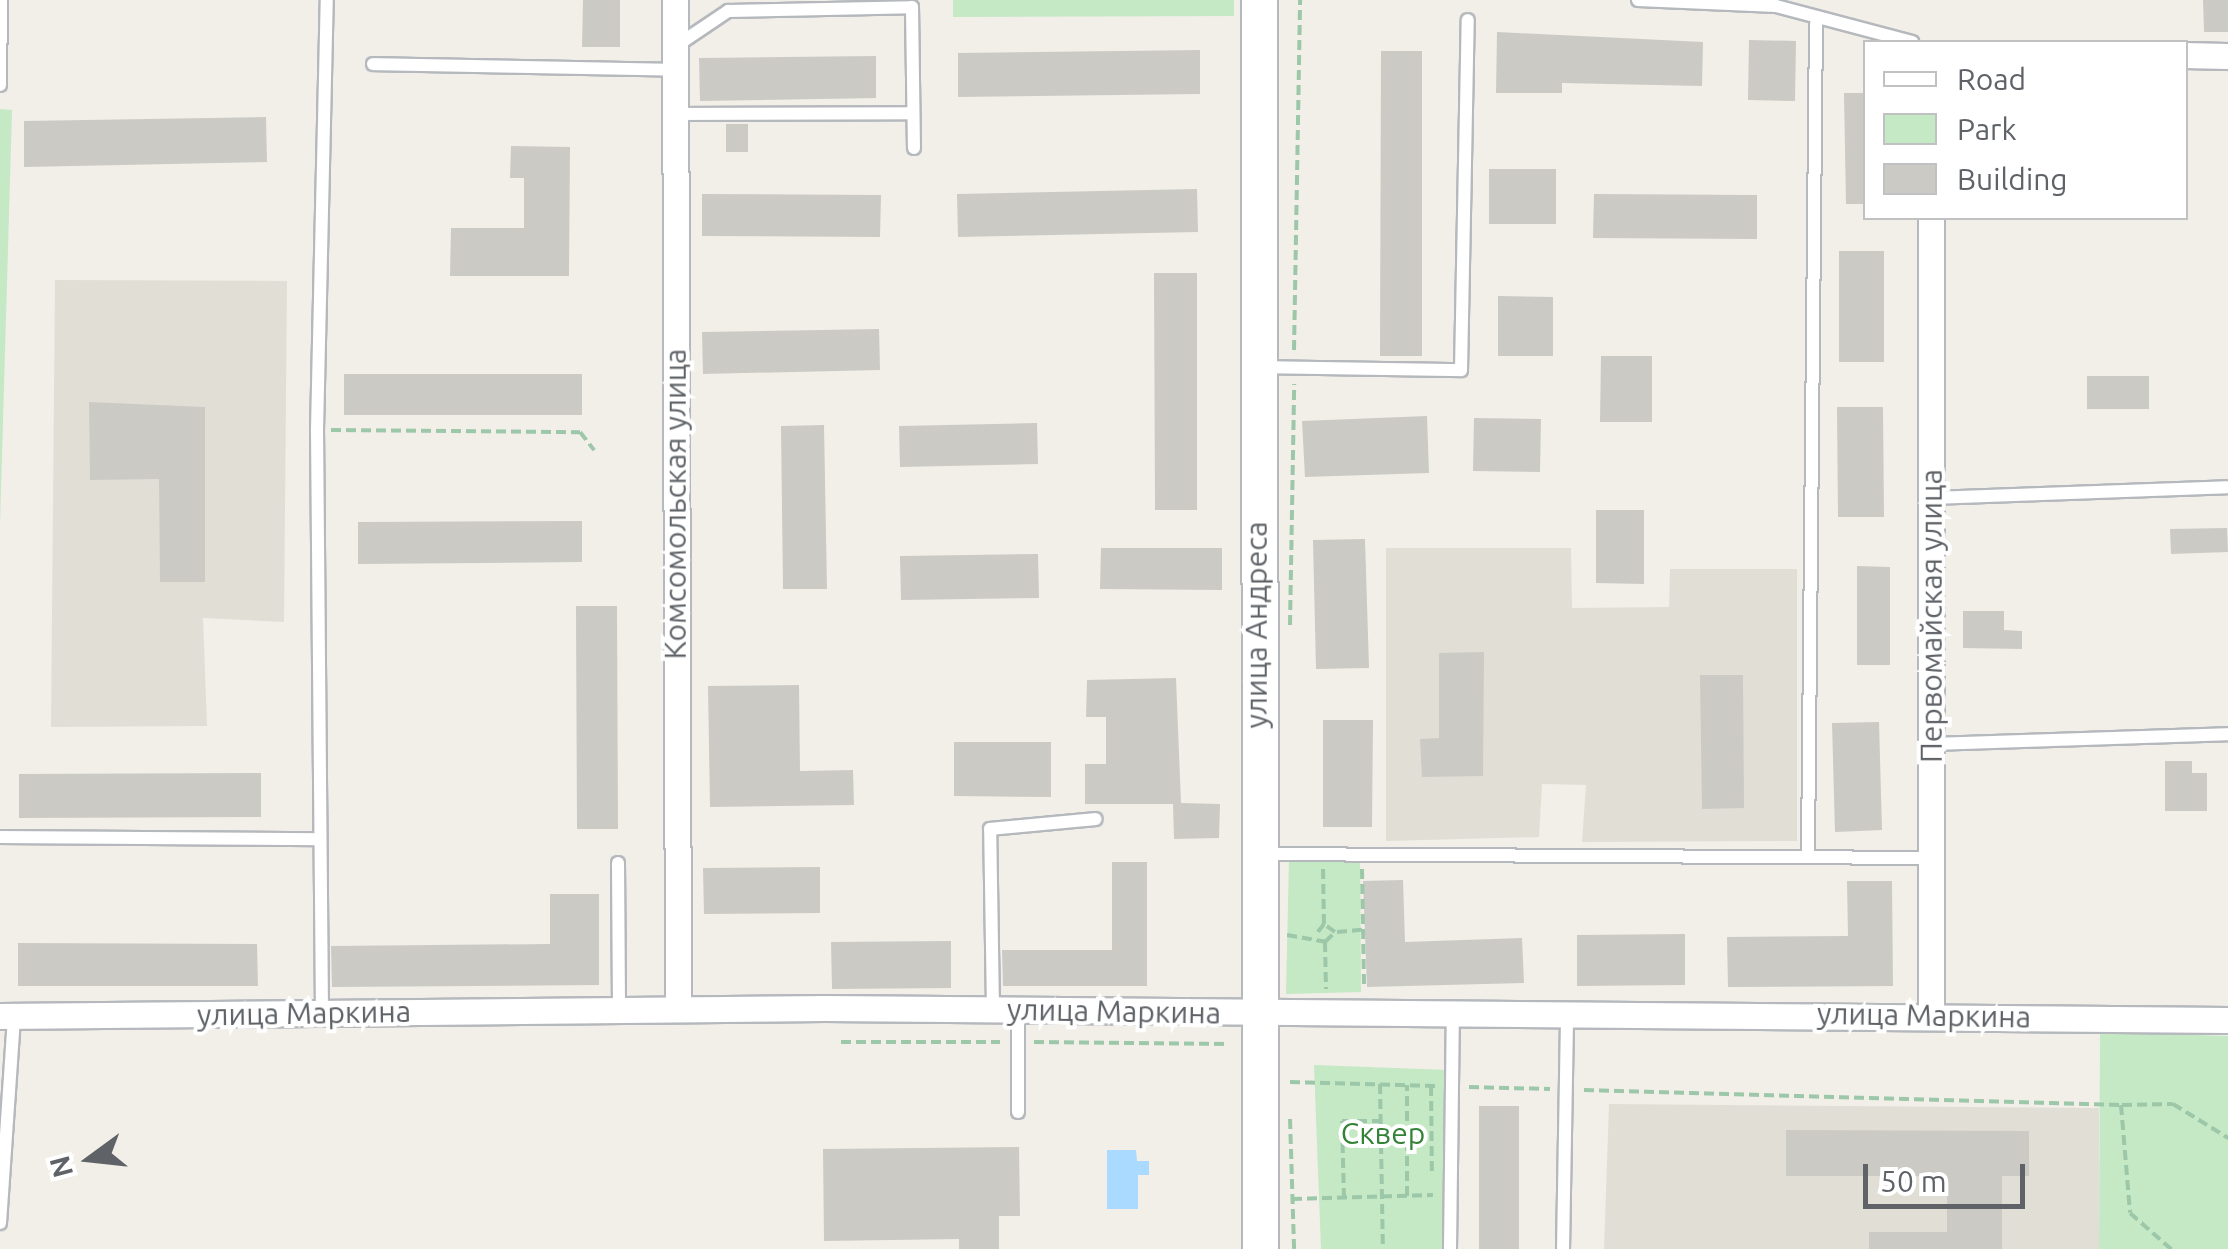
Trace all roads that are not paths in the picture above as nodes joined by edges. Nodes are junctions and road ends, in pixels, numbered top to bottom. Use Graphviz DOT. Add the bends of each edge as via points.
graph roads {
  1 [pos="1,0"];
  2 [pos="327,0"];
  3 [pos="674,0"];
  4 [pos="1259,0"];
  5 [pos="1638,0"];
  6 [pos="1468,20"];
  7 [pos="1816,24"];
  8 [pos="1901,40"];
  9 [pos="2188,55"];
  10 [pos="2228,58"];
  11 [pos="674,59"];
  12 [pos="373,64"];
  13 [pos="0,85"];
  14 [pos="913,113"];
  15 [pos="673,114"];
  16 [pos="914,148"];
  17 [pos="1931,220"];
  18 [pos="1258,367"];
  19 [pos="2228,487"];
  20 [pos="1931,498"];
  21 [pos="2228,734"];
  22 [pos="1931,744"];
  23 [pos="1096,820"];
  24 [pos="0,837"];
  25 [pos="320,839"];
  26 [pos="1808,853"];
  27 [pos="1255,854"];
  28 [pos="1933,858"];
  29 [pos="618,863"];
  30 [pos="678,1009"];
  31 [pos="619,1010"];
  32 [pos="1005,1010"];
  33 [pos="322,1012"];
  34 [pos="1254,1013"];
  35 [pos="1567,1014"];
  36 [pos="1931,1014"];
  37 [pos="7,1016"];
  38 [pos="1453,1016"];
  39 [pos="2228,1020"];
  40 [pos="1018,1112"];
  41 [pos="0,1223"];
  42 [pos="1260,1249"];
  43 [pos="1450,1249"];
  44 [pos="1563,1249"];
  1 -- 13 [label="lane"];
  2 -- 25 [label="lane" via="316,430"];
  3 -- 11 [label="street, Комсомольская улица"];
  4 -- 18 [label="street, улица Андреса"];
  5 -- 7 [label="lane" via="1776,6"];
  6 -- 18 [label="lane" via="1461,370"];
  7 -- 8 [label="lane"];
  7 -- 26 [label="lane"];
  9 -- 10 [label="street"];
  11 -- 12 [label="lane"];
  11 -- 14 [label="lane" via="728,11 912,7"];
  11 -- 15 [label="street, Комсомольская улица"];
  14 -- 15 [label="lane"];
  14 -- 16 [label="lane"];
  15 -- 30 [label="street, Комсомольская улица"];
  17 -- 20 [label="street, Первомайская улица"];
  18 -- 27 [label="street, улица Андреса"];
  19 -- 20 [label="lane"];
  20 -- 22 [label="street, Первомайская улица"];
  21 -- 22 [label="lane"];
  22 -- 28 [label="street, Первомайская улица"];
  23 -- 32 [label="lane" via="990,828"];
  24 -- 25 [label="lane"];
  25 -- 33 [label="lane"];
  26 -- 27 [label="lane"];
  26 -- 28 [label="lane"];
  27 -- 34 [label="street, улица Андреса"];
  28 -- 36 [label="street, Первомайская улица"];
  29 -- 31 [label="lane"];
  30 -- 31 [label="street, улица Маркина"];
  30 -- 32 [label="street, улица Маркина"];
  31 -- 33 [label="street, улица Маркина"];
  32 -- 34 [label="street, улица Маркина"];
  32 -- 40 [label="lane"];
  33 -- 37 [label="street, улица Маркина"];
  34 -- 38 [label="street, улица Маркина"];
  34 -- 42 [label="street, улица Андреса"];
  35 -- 36 [label="street, улица Маркина"];
  35 -- 38 [label="street, улица Маркина"];
  35 -- 44 [label="lane"];
  36 -- 39 [label="street, улица Маркина"];
  37 -- 41 [label="lane"];
  38 -- 43 [label="lane"];
}
